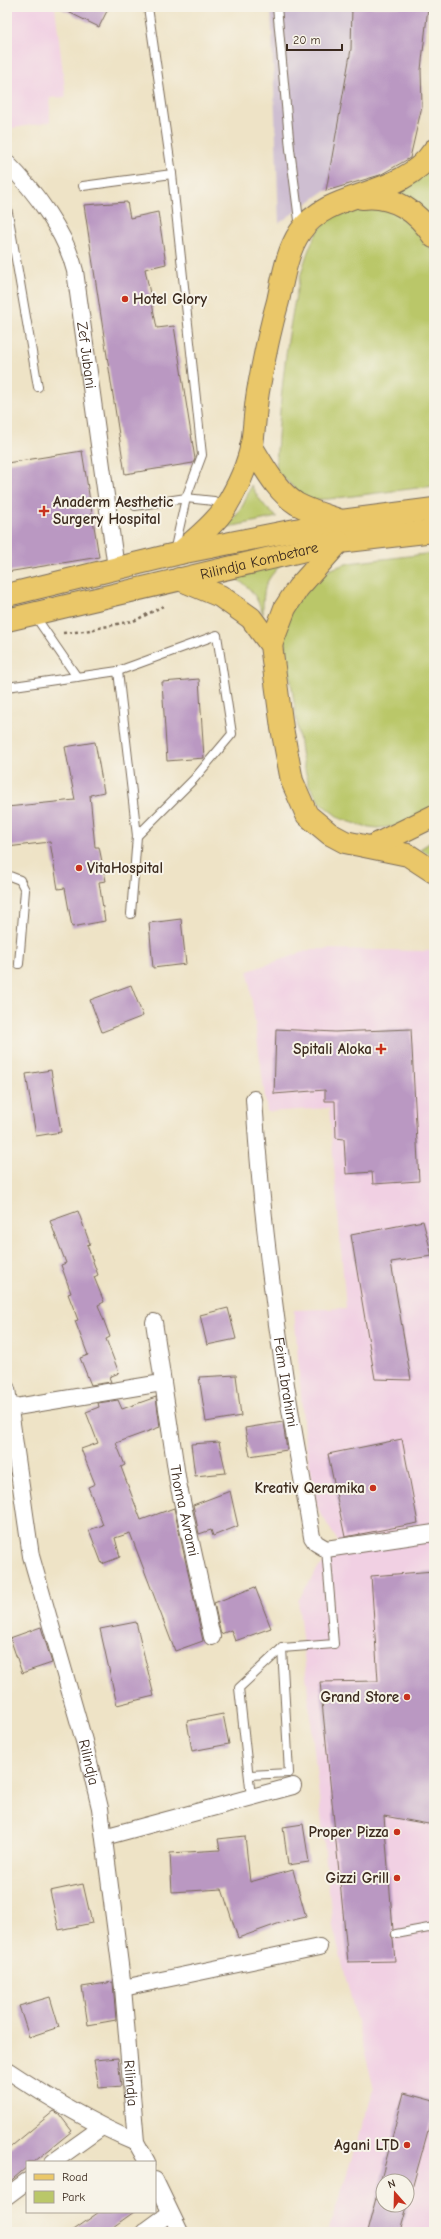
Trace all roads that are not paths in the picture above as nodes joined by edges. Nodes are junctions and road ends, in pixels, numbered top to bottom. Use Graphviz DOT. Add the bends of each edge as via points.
graph roads {
  1 [pos="148,7"];
  2 [pos="278,7"];
  3 [pos="434,150"];
  4 [pos="7,163"];
  5 [pos="172,174"];
  6 [pos="83,186"];
  7 [pos="345,201"];
  8 [pos="7,207"];
  9 [pos="300,231"];
  10 [pos="434,237"];
  11 [pos="38,386"];
  12 [pos="251,446"];
  13 [pos="186,498"];
  14 [pos="135,506"];
  15 [pos="225,508"];
  16 [pos="434,509"];
  17 [pos="434,531"];
  18 [pos="340,532"];
  19 [pos="177,554"];
  20 [pos="116,568"];
  21 [pos="179,579"];
  22 [pos="7,595"];
  23 [pos="34,614"];
  24 [pos="7,620"];
  25 [pos="271,645"];
  26 [pos="118,671"];
  27 [pos="77,677"];
  28 [pos="7,687"];
  29 [pos="434,816"];
  30 [pos="137,836"];
  31 [pos="373,846"];
  32 [pos="434,872"];
  33 [pos="7,875"];
  34 [pos="131,914"];
  35 [pos="19,964"];
  36 [pos="254,1099"];
  37 [pos="154,1322"];
  38 [pos="162,1383"];
  39 [pos="7,1389"];
  40 [pos="10,1408"];
  41 [pos="434,1533"];
  42 [pos="326,1549"];
  43 [pos="212,1637"];
  44 [pos="282,1648"];
  45 [pos="248,1775"];
  46 [pos="293,1786"];
  47 [pos="251,1797"];
  48 [pos="104,1837"];
  49 [pos="434,1927"];
  50 [pos="396,1934"];
  51 [pos="319,1947"];
  52 [pos="123,1988"];
  53 [pos="8,2067"];
  54 [pos="102,2127"];
  55 [pos="136,2142"];
  56 [pos="54,2161"];
  57 [pos="146,2161"];
  58 [pos="26,2182"];
  59 [pos="156,2182"];
  60 [pos="7,2196"];
  61 [pos="170,2213"];
  62 [pos="144,2232"];
  63 [pos="180,2232"];
  1 -- 5 [label="lane"];
  2 -- 9 [label="lane"];
  3 -- 7 [label="main road" via="426,162 413,173"];
  4 -- 20 [label="street, Zef Jubani" via="34,194 70,251 75,271"];
  5 -- 6 [label="lane"];
  5 -- 13 [label="lane" via="202,455"];
  7 -- 9 [label="main road" via="318,215"];
  7 -- 10 [label="main road" via="372,197 391,200 410,210 427,226"];
  8 -- 11 [label="lane"];
  9 -- 12 [label="main road" via="289,257 269,333 258,388"];
  12 -- 15 [label="main road"];
  12 -- 18 [label="main road" via="280,490"];
  13 -- 14 [label="lane"];
  13 -- 15 [label="lane" via="214,501"];
  13 -- 19 [label="lane"];
  15 -- 19 [label="main road"];
  16 -- 18 [label="main road, Rilindja Kombetare"];
  17 -- 18 [label="main road"];
  18 -- 19 [label="main road"];
  18 -- 21 [label="main road, Rilindja Kombetare"];
  18 -- 25 [label="main road" via="298,588 286,608"];
  19 -- 20 [label="main road"];
  20 -- 22 [label="main road"];
  21 -- 23 [label="main road, Rilindja Kombetare"];
  21 -- 25 [label="main road" via="220,596 232,604 251,618"];
  23 -- 24 [label="main road, Rilindja Kombetare"];
  23 -- 27 [label="lane"];
  25 -- 31 [label="main road" via="292,781 307,816 345,842"];
  26 -- 27 [label="lane"];
  26 -- 30 [label="lane"];
  26 -- 30 [label="lane" via="217,635 232,734 194,779"];
  27 -- 28 [label="lane"];
  29 -- 31 [label="main road"];
  30 -- 34 [label="lane"];
  31 -- 32 [label="main road" via="408,854"];
  33 -- 35 [label="lane" via="20,880 25,890"];
  36 -- 42 [label="street, Feim Ibrahimi" via="259,1185 286,1387 312,1537"];
  37 -- 38 [label="street, Thoma Avrami"];
  38 -- 40 [label="street"];
  38 -- 43 [label="street, Thoma Avrami" via="178,1483"];
  39 -- 40 [label="street, Rilindja"];
  40 -- 48 [label="street, Rilindja" via="31,1556 84,1741"];
  41 -- 42 [label="street"];
  42 -- 44 [label="lane" via="334,1644"];
  44 -- 45 [label="lane" via="239,1688"];
  44 -- 45 [label="lane" via="290,1773"];
  45 -- 47 [label="lane"];
  46 -- 47 [label="street"];
  47 -- 48 [label="street"];
  48 -- 52 [label="street, Rilindja"];
  49 -- 50 [label="lane"];
  51 -- 52 [label="street"];
  52 -- 55 [label="street, Rilindja"];
  53 -- 54 [label="street" via="60,2105"];
  54 -- 55 [label="street"];
  54 -- 56 [label="street"];
  55 -- 57 [label="street"];
  58 -- 60 [label="street"];
  59 -- 61 [label="street"];
  61 -- 62 [label="street"];
  61 -- 63 [label="street"];
}
